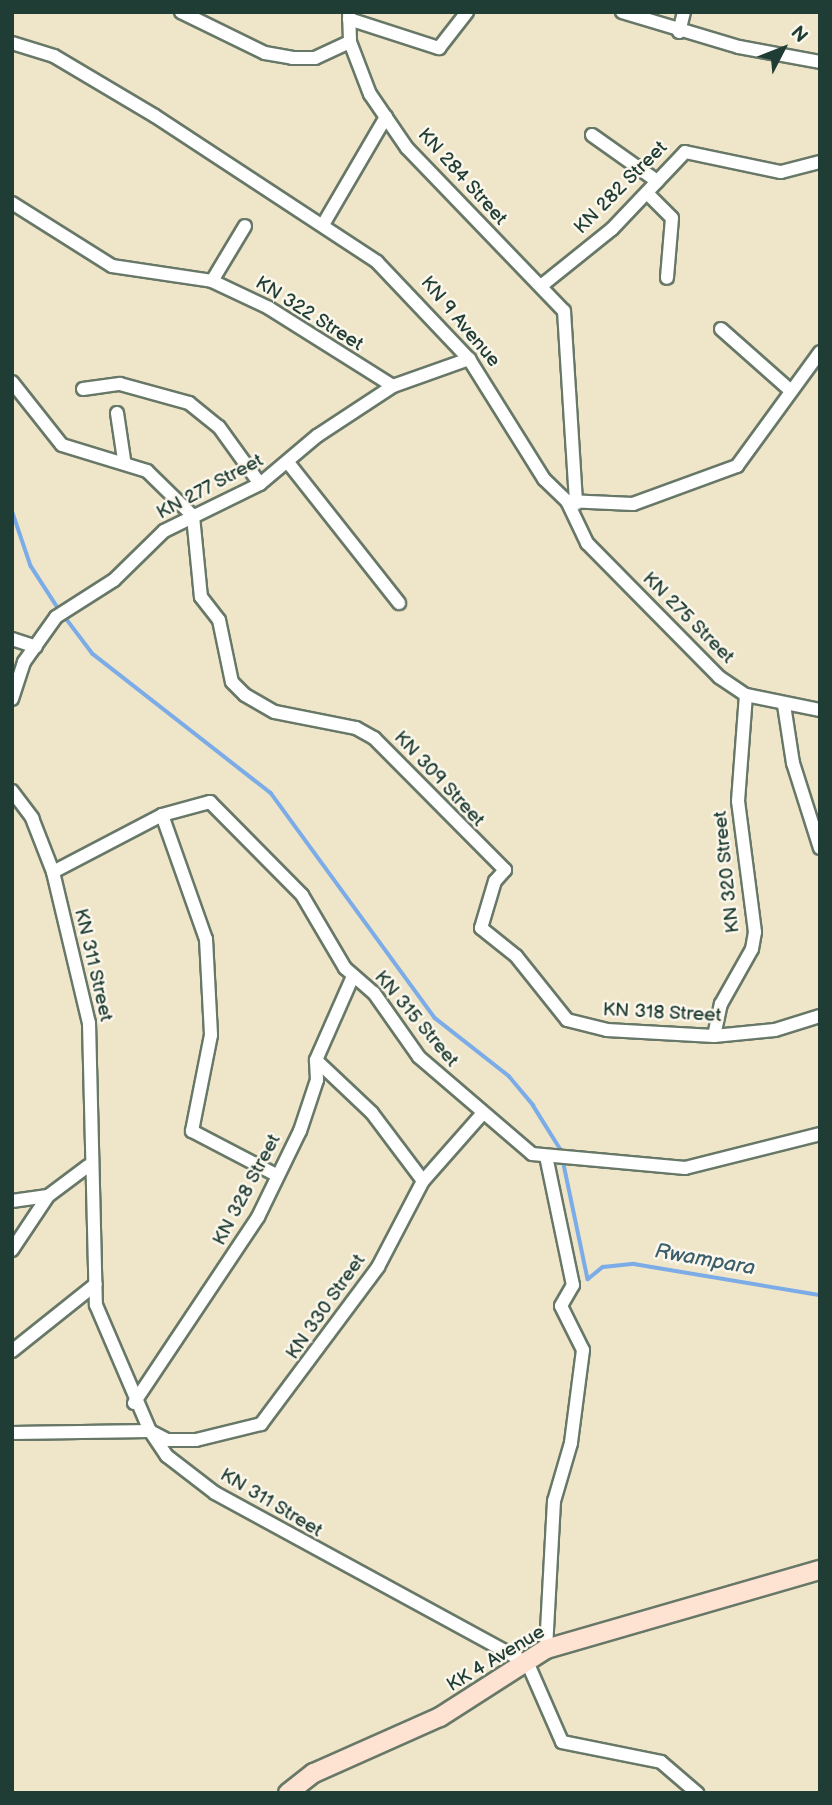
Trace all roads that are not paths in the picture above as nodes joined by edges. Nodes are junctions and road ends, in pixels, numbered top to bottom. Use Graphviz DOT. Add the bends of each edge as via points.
graph roads {
  1 [pos="181,12"];
  2 [pos="467,12"];
  3 [pos="622,12"];
  4 [pos="684,12"];
  5 [pos="349,16"];
  6 [pos="678,32"];
  7 [pos="349,42"];
  8 [pos="12,43"];
  9 [pos="820,62"];
  10 [pos="386,117"];
  11 [pos="592,135"];
  12 [pos="820,162"];
  13 [pos="657,181"];
  14 [pos="648,193"];
  15 [pos="12,203"];
  16 [pos="324,223"];
  17 [pos="245,226"];
  18 [pos="667,278"];
  19 [pos="212,281"];
  20 [pos="541,286"];
  21 [pos="721,329"];
  22 [pos="820,352"];
  23 [pos="469,359"];
  24 [pos="12,382"];
  25 [pos="393,386"];
  26 [pos="83,389"];
  27 [pos="790,390"];
  28 [pos="117,413"];
  29 [pos="124,460"];
  30 [pos="290,465"];
  31 [pos="260,484"];
  32 [pos="572,502"];
  33 [pos="192,516"];
  34 [pos="399,603"];
  35 [pos="12,639"];
  36 [pos="36,648"];
  37 [pos="746,695"];
  38 [pos="12,699"];
  39 [pos="784,705"];
  40 [pos="820,710"];
  41 [pos="12,791"];
  42 [pos="162,815"];
  43 [pos="820,848"];
  44 [pos="505,870"];
  45 [pos="53,872"];
  46 [pos="353,975"];
  47 [pos="820,1016"];
  48 [pos="714,1036"];
  49 [pos="316,1059"];
  50 [pos="482,1114"];
  51 [pos="820,1134"];
  52 [pos="546,1156"];
  53 [pos="88,1166"];
  54 [pos="276,1175"];
  55 [pos="423,1181"];
  56 [pos="48,1196"];
  57 [pos="12,1201"];
  58 [pos="12,1250"];
  59 [pos="96,1284"];
  60 [pos="12,1351"];
  61 [pos="134,1403"];
  62 [pos="150,1431"];
  63 [pos="12,1433"];
  64 [pos="820,1570"];
  65 [pos="546,1649"];
  66 [pos="528,1664"];
  67 [pos="288,1793"];
  68 [pos="697,1793"];
  1 -- 7 [label="street" via="265,53 292,58 316,58"];
  2 -- 5 [label="street" via="439,48"];
  3 -- 6 [label="street"];
  4 -- 6 [label="street"];
  5 -- 7 [label="street"];
  6 -- 9 [label="street"];
  7 -- 10 [label="street, KN 284 Street"];
  8 -- 16 [label="street, KN 9 Avenue" via="54,56"];
  10 -- 16 [label="street"];
  10 -- 20 [label="street, KN 284 Street" via="458,205"];
  11 -- 13 [label="street"];
  12 -- 13 [label="street, KN 282 Street" via="781,172 685,152"];
  13 -- 14 [label="street, KN 282 Street"];
  14 -- 18 [label="street" via="672,218"];
  14 -- 20 [label="street, KN 282 Street"];
  15 -- 19 [label="street, KN 322 Street" via="112,266"];
  16 -- 23 [label="street, KN 9 Avenue" via="416,296"];
  17 -- 19 [label="street"];
  19 -- 25 [label="street, KN 322 Street" via="269,308"];
  20 -- 32 [label="street, KN 284 Street" via="564,311"];
  21 -- 27 [label="street"];
  22 -- 27 [label="street"];
  23 -- 25 [label="street, KN 277 Street"];
  23 -- 32 [label="street, KN 9 Avenue" via="544,479"];
  24 -- 29 [label="street" via="62,445"];
  25 -- 30 [label="street, KN 277 Street" via="317,436"];
  26 -- 31 [label="street" via="120,384 189,403 219,427"];
  27 -- 32 [label="street" via="770,428 737,466 634,504"];
  28 -- 29 [label="street"];
  29 -- 33 [label="street" via="147,471"];
  30 -- 31 [label="street, KN 277 Street"];
  30 -- 34 [label="street"];
  31 -- 33 [label="street, KN 277 Street"];
  32 -- 37 [label="street, KN 275 Street" via="587,543 691,652"];
  33 -- 36 [label="street, KN 277 Street" via="164,531 114,580 69,606"];
  33 -- 44 [label="street, KN 309 Street" via="201,597 228,644 232,682 275,712 355,727 374,738"];
  35 -- 36 [label="street"];
  36 -- 38 [label="street, KN 277 Street"];
  37 -- 39 [label="street, KN 275 Street"];
  37 -- 48 [label="street, KN 320 Street" via="738,801 755,932 752,949 721,1004"];
  39 -- 40 [label="street, KN 275 Street"];
  39 -- 43 [label="street" via="793,763"];
  41 -- 45 [label="street, KN 311 Street" via="32,818"];
  42 -- 45 [label="street, KN 315 Street"];
  42 -- 46 [label="street, KN 315 Street" via="210,802 302,895"];
  42 -- 54 [label="street" via="206,939 211,1035 192,1131"];
  44 -- 48 [label="street, KN 318 Street" via="495,881 481,928 516,956 567,1020 607,1030"];
  45 -- 53 [label="street, KN 311 Street" via="89,1023"];
  46 -- 49 [label="street, KN 328 Street"];
  46 -- 50 [label="street, KN 315 Street" via="442,1081"];
  47 -- 48 [label="street, KN 318 Street" via="775,1030"];
  49 -- 54 [label="street, KN 328 Street" via="317,1080 306,1112"];
  49 -- 55 [label="street" via="372,1113"];
  50 -- 52 [label="street, KN 315 Street" via="523,1149"];
  50 -- 55 [label="street, KN 330 Street"];
  51 -- 52 [label="street, KN 315 Street" via="685,1168"];
  52 -- 65 [label="street" via="573,1284 561,1306 583,1350 571,1443 554,1501"];
  53 -- 56 [label="street"];
  53 -- 59 [label="street, KN 311 Street"];
  54 -- 61 [label="street, KN 328 Street" via="247,1236"];
  55 -- 62 [label="street, KN 330 Street" via="378,1267 261,1424 196,1440 167,1440"];
  56 -- 57 [label="street"];
  56 -- 58 [label="street"];
  59 -- 60 [label="street"];
  59 -- 61 [label="street, KN 311 Street" via="103,1333"];
  61 -- 62 [label="street, KN 311 Street"];
  62 -- 63 [label="street, KN 330 Street"];
  62 -- 66 [label="street, KN 311 Street" via="167,1456 215,1493"];
  64 -- 65 [label="main road, KK 4 Avenue"];
  65 -- 66 [label="main road, KK 4 Avenue"];
  66 -- 67 [label="main road, KK 4 Avenue" via="440,1717 314,1773"];
  66 -- 68 [label="street" via="562,1742 661,1762"];
}
